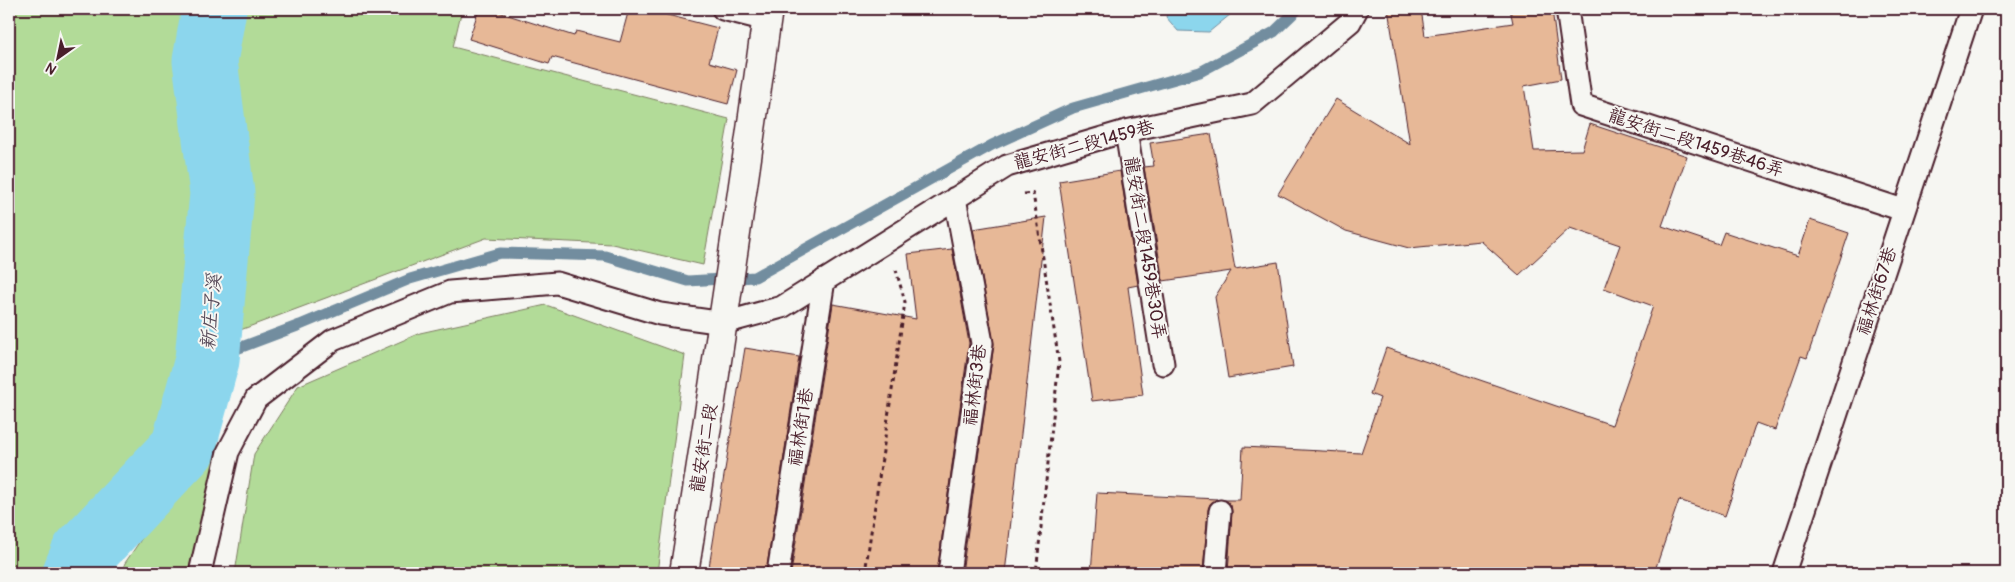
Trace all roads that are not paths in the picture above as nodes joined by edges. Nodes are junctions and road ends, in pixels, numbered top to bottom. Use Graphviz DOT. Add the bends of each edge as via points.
graph roads {
  1 [pos="723,9"];
  2 [pos="1357,9"];
  3 [pos="1567,9"];
  4 [pos="1970,9"];
  5 [pos="767,14"];
  6 [pos="1126,131"];
  7 [pos="955,198"];
  8 [pos="1903,210"];
  9 [pos="824,280"];
  10 [pos="724,323"];
  11 [pos="1163,364"];
  12 [pos="1220,511"];
  13 [pos="200,573"];
  14 [pos="684,573"];
  15 [pos="778,573"];
  16 [pos="949,573"];
  17 [pos="1215,573"];
  18 [pos="1784,573"];
  1 -- 5 [label="lane"];
  2 -- 6 [label="lane, 龍安街二段1459巷" via="1350,22 1252,104"];
  3 -- 8 [label="lane, 龍安街二段1459巷46弄" via="1580,105"];
  4 -- 8 [label="lane, 福林街67巷"];
  5 -- 10 [label="street, 龍安街二段"];
  6 -- 7 [label="lane, 龍安街二段1459巷" via="1007,166"];
  6 -- 11 [label="lane, 龍安街二段1459巷30弄"];
  7 -- 9 [label="lane, 龍安街二段1459巷"];
  7 -- 16 [label="lane, 福林街3巷" via="982,343"];
  8 -- 18 [label="lane, 福林街67巷"];
  9 -- 10 [label="lane, 龍安街二段1459巷" via="782,307"];
  9 -- 15 [label="lane, 福林街1巷"];
  10 -- 13 [label="lane" via="660,314 557,283 450,292 333,340 256,399 228,452"];
  10 -- 14 [label="street, 龍安街二段"];
  12 -- 17 [label="lane"];
}
